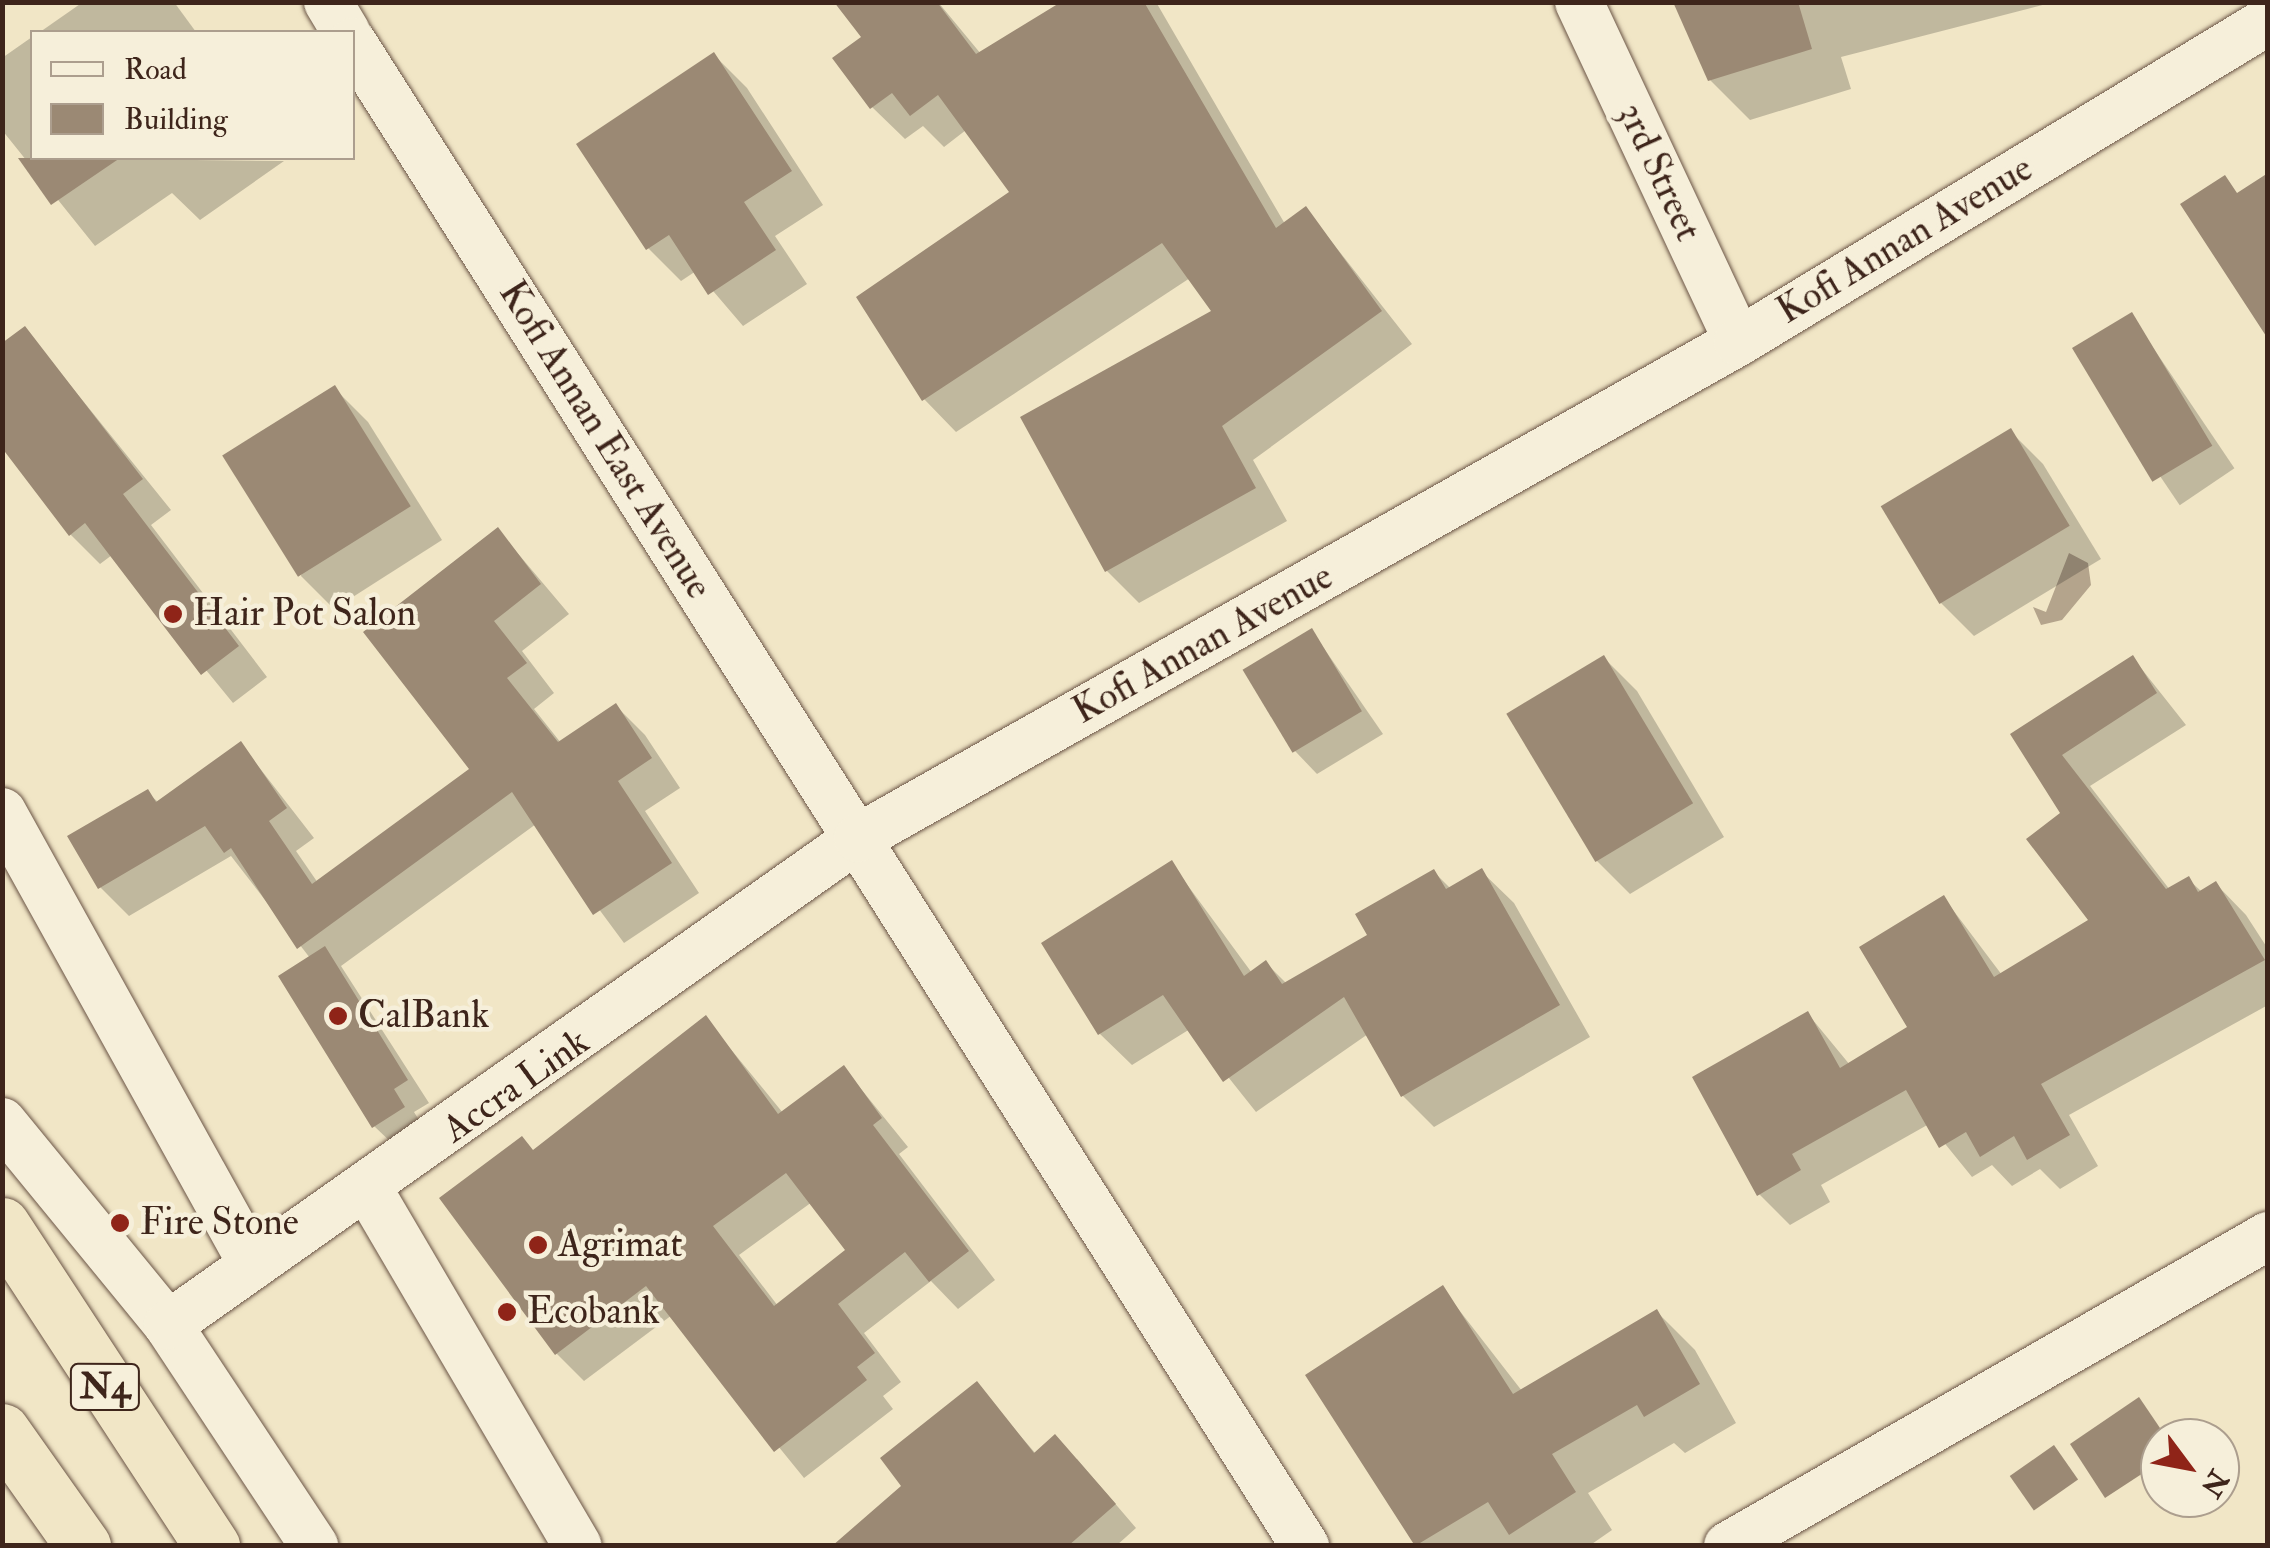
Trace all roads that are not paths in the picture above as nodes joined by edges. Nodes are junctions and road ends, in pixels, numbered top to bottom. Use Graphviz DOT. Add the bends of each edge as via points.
graph roads {
  1 [pos="328,2"];
  2 [pos="1579,2"];
  3 [pos="2268,21"];
  4 [pos="345,30"];
  5 [pos="355,47"];
  6 [pos="1738,342"];
  7 [pos="2,812"];
  8 [pos="858,838"];
  9 [pos="2,1122"];
  10 [pos="368,1187"];
  11 [pos="2,1225"];
  12 [pos="2268,1236"];
  13 [pos="253,1265"];
  14 [pos="168,1325"];
  15 [pos="2,1431"];
  16 [pos="82,1546"];
  17 [pos="212,1546"];
  18 [pos="314,1546"];
  19 [pos="578,1546"];
  20 [pos="1305,1546"];
  21 [pos="1728,1546"];
  1 -- 4 [label="street"];
  2 -- 6 [label="street, 3rd Street"];
  3 -- 6 [label="street, Kofi Annan Avenue"];
  5 -- 8 [label="street, Kofi Annan East Avenue"];
  6 -- 8 [label="street, Kofi Annan Avenue"];
  7 -- 13 [label="street"];
  8 -- 10 [label="street, Accra Link"];
  8 -- 20 [label="street"];
  9 -- 14 [label="street"];
  10 -- 13 [label="street, Accra Link"];
  10 -- 19 [label="street"];
  11 -- 17 [label="highway, N4"];
  12 -- 21 [label="street"];
  13 -- 14 [label="street, Accra Link"];
  14 -- 18 [label="street"];
  15 -- 16 [label="highway"];
}
